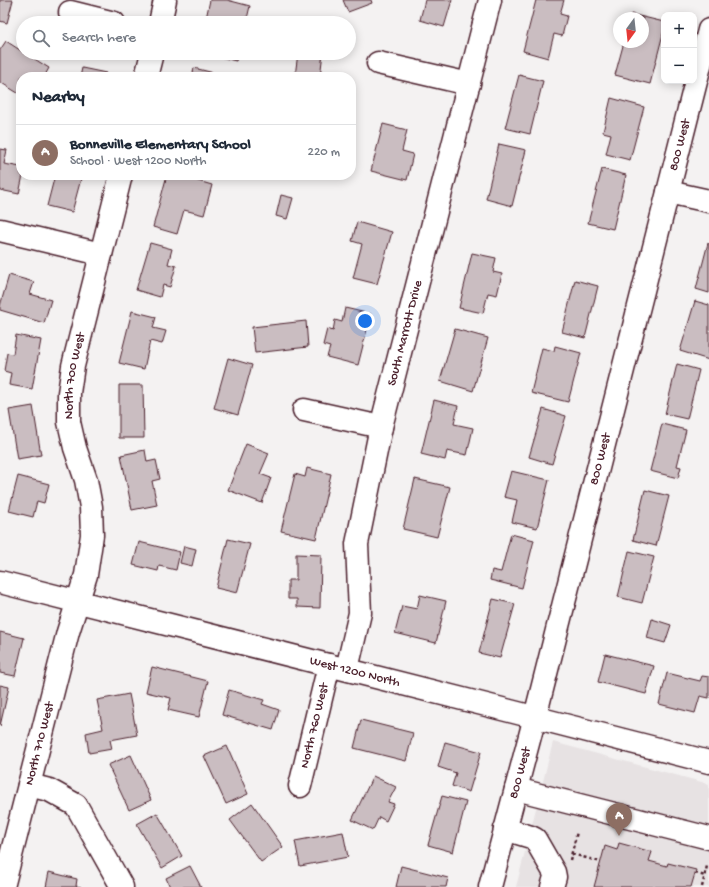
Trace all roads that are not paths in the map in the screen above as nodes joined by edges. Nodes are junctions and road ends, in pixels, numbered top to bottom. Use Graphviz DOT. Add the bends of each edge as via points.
graph roads {
  1 [pos="165,0"];
  2 [pos="490,0"];
  3 [pos="70,12"];
  4 [pos="86,16"];
  5 [pos="162,16"];
  6 [pos="709,30"];
  7 [pos="150,60"];
  8 [pos="378,64"];
  9 [pos="147,72"];
  10 [pos="469,84"];
  11 [pos="120,180"];
  12 [pos="668,192"];
  13 [pos="709,201"];
  14 [pos="0,230"];
  15 [pos="101,254"];
  16 [pos="304,410"];
  17 [pos="381,427"];
  18 [pos="0,582"];
  19 [pos="78,601"];
  20 [pos="338,667"];
  21 [pos="535,717"];
  22 [pos="709,762"];
  23 [pos="29,785"];
  24 [pos="300,786"];
  25 [pos="516,789"];
  26 [pos="505,829"];
  27 [pos="709,838"];
  28 [pos="3,887"];
  29 [pos="122,887"];
  30 [pos="490,887"];
  31 [pos="552,887"];
  1 -- 5 [label="street"];
  2 -- 10 [label="street, South Marrott Drive"];
  3 -- 4 [label="street"];
  6 -- 12 [label="street, 800 West"];
  7 -- 9 [label="street"];
  8 -- 10 [label="street"];
  10 -- 17 [label="street, South Marrott Drive"];
  11 -- 15 [label="street, North 700 West"];
  12 -- 13 [label="street"];
  12 -- 21 [label="street, 800 West"];
  14 -- 15 [label="street"];
  15 -- 19 [label="street, North 700 West" via="73,366 69,393 69,422 91,507 92,535 86,575"];
  16 -- 17 [label="street"];
  17 -- 20 [label="street, South Marrott Drive" via="357,544 360,613"];
  18 -- 19 [label="street, West 1200 North"];
  19 -- 20 [label="street, West 1200 North"];
  19 -- 23 [label="street, North 710 West"];
  20 -- 21 [label="street, West 1200 North"];
  20 -- 24 [label="street, North 760 West"];
  21 -- 22 [label="street, West 1200 North"];
  21 -- 25 [label="street, 800 West"];
  23 -- 28 [label="street, North 710 West"];
  23 -- 29 [label="street" via="49,790 76,805"];
  25 -- 26 [label="street, 800 West"];
  25 -- 27 [label="street"];
  26 -- 30 [label="street, 800 West"];
  26 -- 31 [label="street" via="535,839 554,872"];
}
